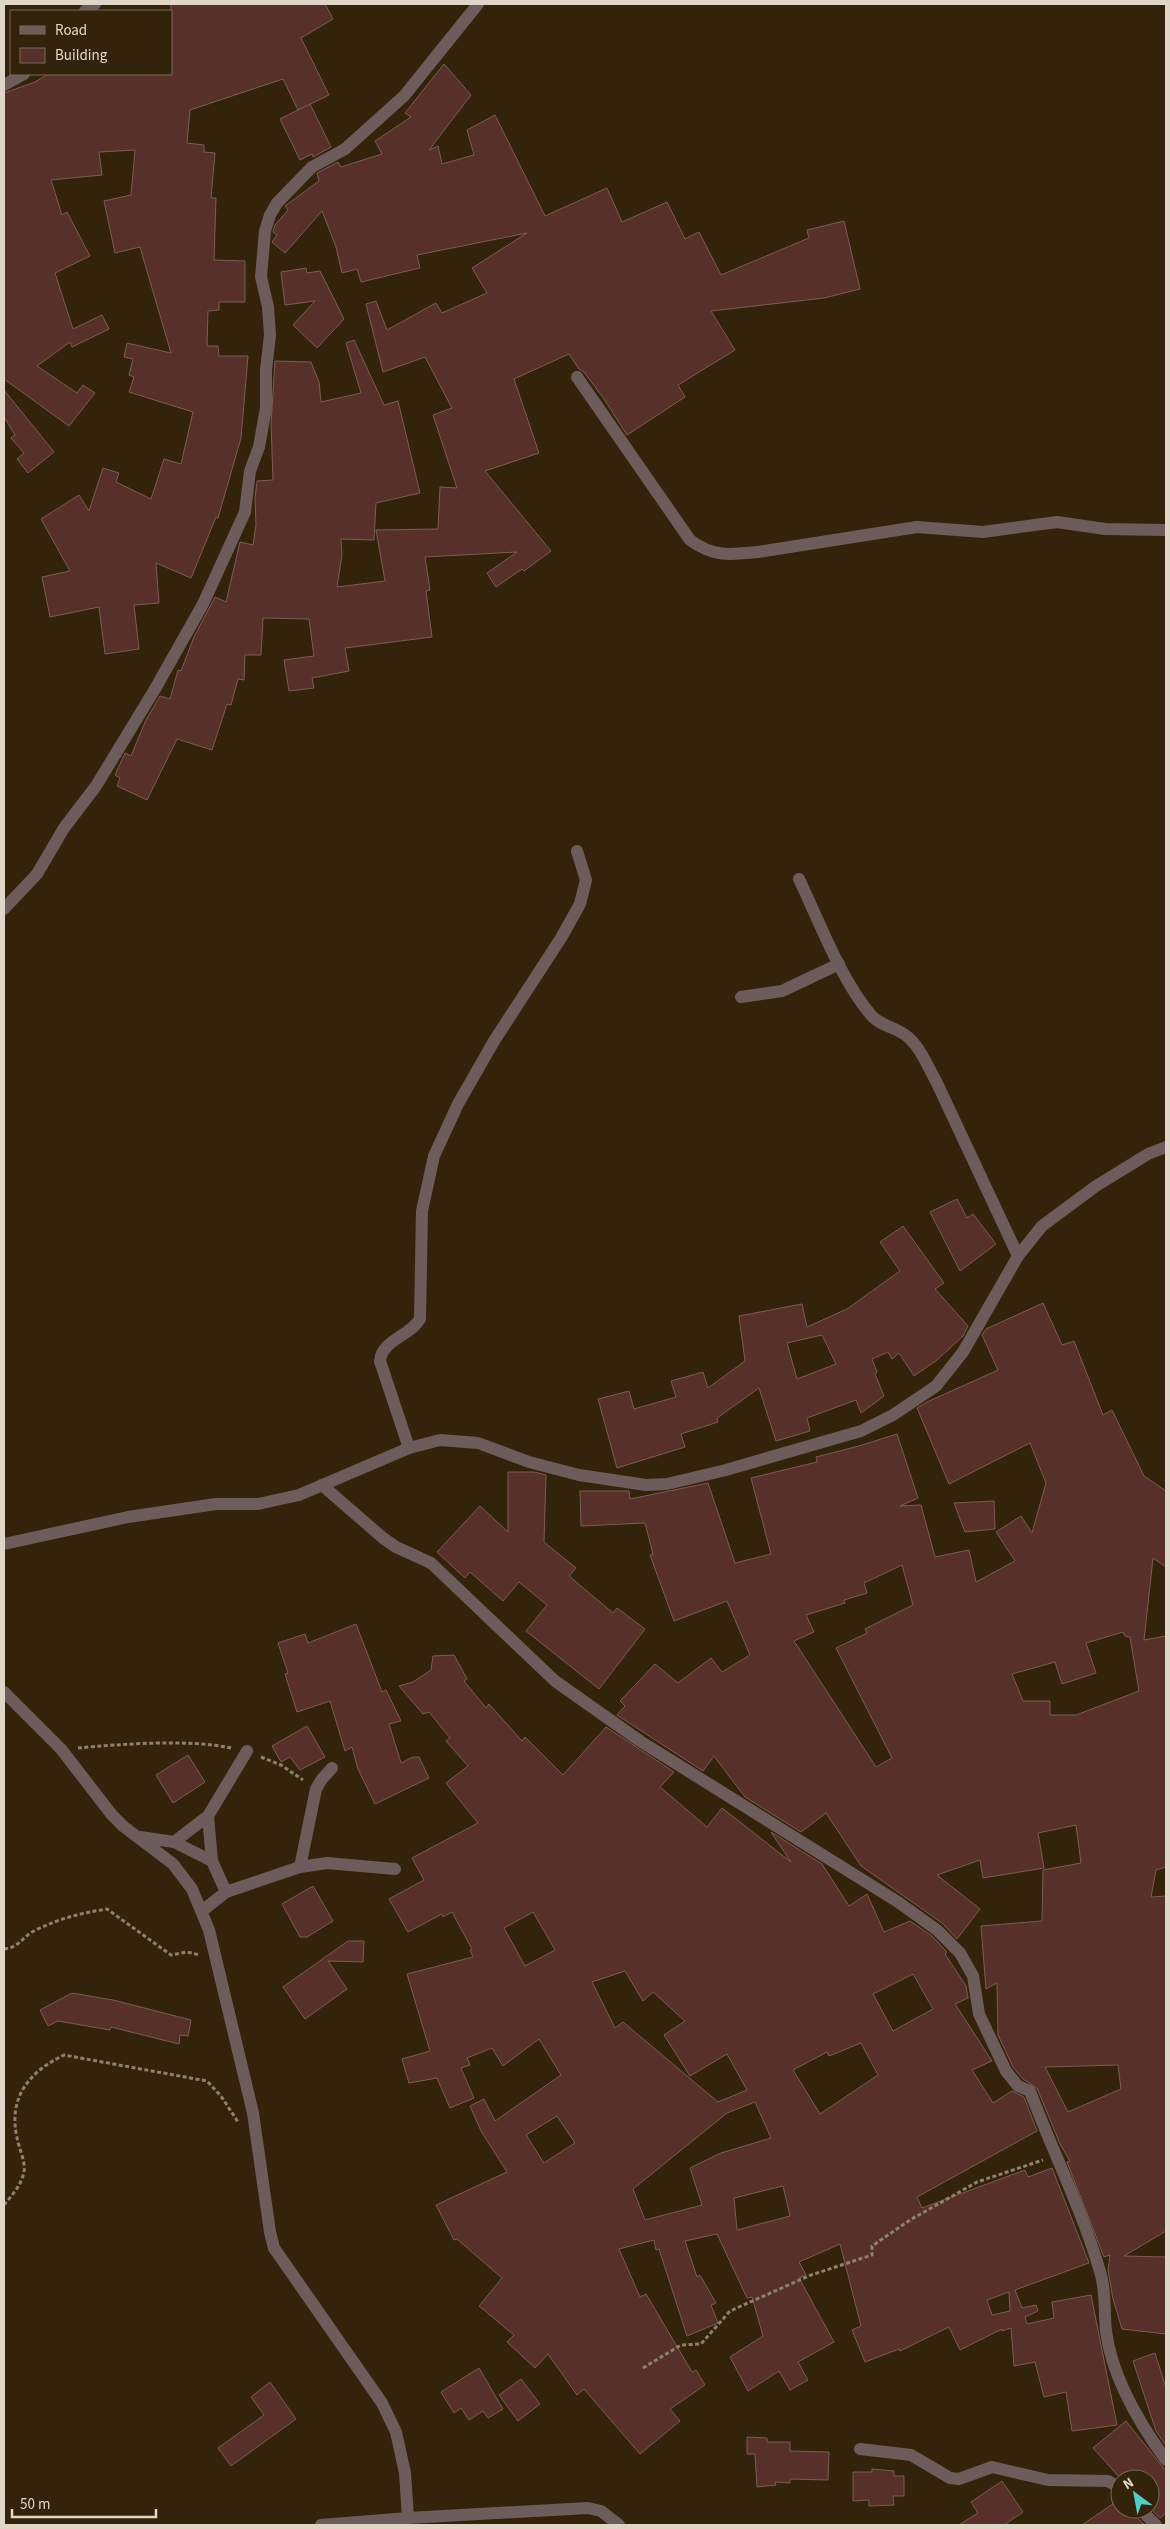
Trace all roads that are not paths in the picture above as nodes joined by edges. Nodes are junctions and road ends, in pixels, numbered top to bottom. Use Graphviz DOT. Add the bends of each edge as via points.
graph roads {
  1 [pos="473,5"];
  2 [pos="22,75"];
  3 [pos="4,85"];
  4 [pos="578,377"];
  5 [pos="1166,530"];
  6 [pos="577,851"];
  7 [pos="800,879"];
  8 [pos="4,909"];
  9 [pos="839,964"];
  10 [pos="741,997"];
  11 [pos="1166,1147"];
  12 [pos="1018,1256"];
  13 [pos="409,1448"];
  14 [pos="322,1485"];
  15 [pos="4,1544"];
  16 [pos="4,1692"];
  17 [pos="247,1752"];
  18 [pos="332,1768"];
  19 [pos="208,1816"];
  20 [pos="138,1837"];
  21 [pos="174,1842"];
  22 [pos="212,1861"];
  23 [pos="300,1867"];
  24 [pos="395,1869"];
  25 [pos="226,1892"];
  26 [pos="202,1911"];
  27 [pos="860,2449"];
  28 [pos="1166,2460"];
  29 [pos="1110,2482"];
  30 [pos="408,2518"];
  31 [pos="321,2525"];
  32 [pos="619,2525"];
  1 -- 8 [label="street" via="404,96 345,149 312,167 277,203 270,215 265,231 261,277 270,335 266,408 259,447 250,470 245,512 202,604 155,689 37,874"];
  2 -- 3 [label="street"];
  4 -- 5 [label="street" via="690,540 708,552 735,555 917,527 983,532 1057,522 1105,529"];
  6 -- 13 [label="street" via="586,880 580,904 494,1041 458,1104 434,1156 422,1211 420,1320 415,1328 385,1347 380,1360"];
  7 -- 9 [label="street"];
  9 -- 10 [label="street" via="782,991"];
  9 -- 12 [label="street" via="872,1016 904,1034 917,1048 936,1081"];
  11 -- 12 [label="street" via="1148,1154 1088,1192 1042,1226"];
  12 -- 13 [label="street" via="963,1352 936,1386 894,1415 860,1431 726,1470 667,1484 646,1485 580,1475 530,1462 478,1443 440,1440"];
  13 -- 14 [label="street"];
  14 -- 15 [label="street" via="299,1496 258,1504 216,1504 128,1518"];
  14 -- 28 [label="street" via="382,1538 431,1563 555,1681 640,1741 898,1902 937,1930 960,1953 973,1976 979,2014 1006,2071 1018,2086 1029,2090 1058,2155 1101,2275 1110,2355 1123,2389"];
  16 -- 20 [label="street" via="61,1749 112,1815"];
  17 -- 19 [label="street"];
  18 -- 23 [label="street" via="316,1789"];
  19 -- 21 [label="street"];
  19 -- 22 [label="street"];
  20 -- 21 [label="street"];
  20 -- 26 [label="street" via="184,1876"];
  21 -- 22 [label="street"];
  22 -- 25 [label="street"];
  23 -- 24 [label="street" via="327,1863"];
  23 -- 25 [label="street"];
  25 -- 26 [label="street"];
  26 -- 30 [label="street" via="253,2113 274,2248 382,2403 396,2432 405,2473"];
  27 -- 29 [label="street" via="911,2455 950,2478 969,2476 992,2466 1048,2480"];
  30 -- 31 [label="street"];
  30 -- 32 [label="street" via="588,2508 600,2511"];
}
